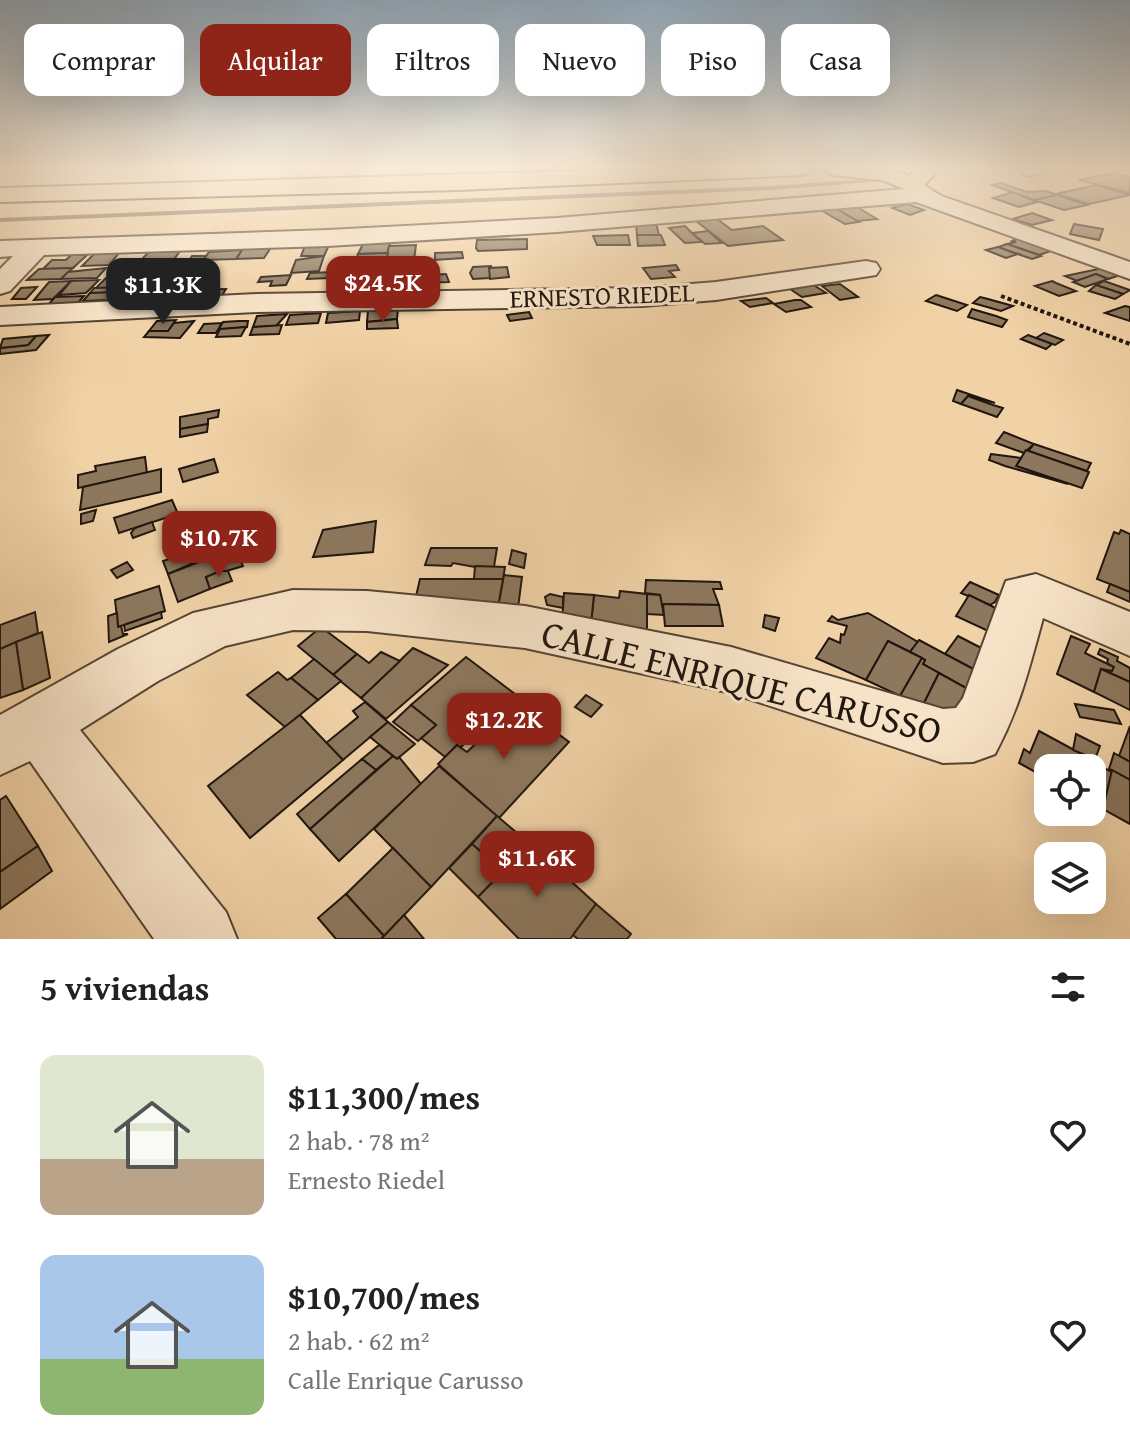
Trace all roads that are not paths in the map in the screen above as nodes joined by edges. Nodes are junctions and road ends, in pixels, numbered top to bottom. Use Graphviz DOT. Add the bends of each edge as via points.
graph roads {
  1 [pos="662,213"];
  2 [pos="991,213"];
  3 [pos="37,247"];
  4 [pos="0,249"];
  5 [pos="866,269"];
  6 [pos="1130,271"];
  7 [pos="0,285"];
  8 [pos="0,316"];
  9 [pos="1130,635"];
  10 [pos="19,735"];
  11 [pos="199,939"];
  1 -- 3 [label="street" via="557,225 328,238"];
  2 -- 6 [label="street"];
  3 -- 4 [label="street"];
  3 -- 7 [label="street"];
  5 -- 8 [label="street, ERNESTO RIEDEL" via="642,297 257,303"];
  9 -- 10 [label="street, CALLE ENRIQUE CARUSSO" via="1036,593 1024,594 989,708 973,735 943,736 731,670 540,630 367,611 293,610 212,628"];
  10 -- 11 [label="street"];
}
